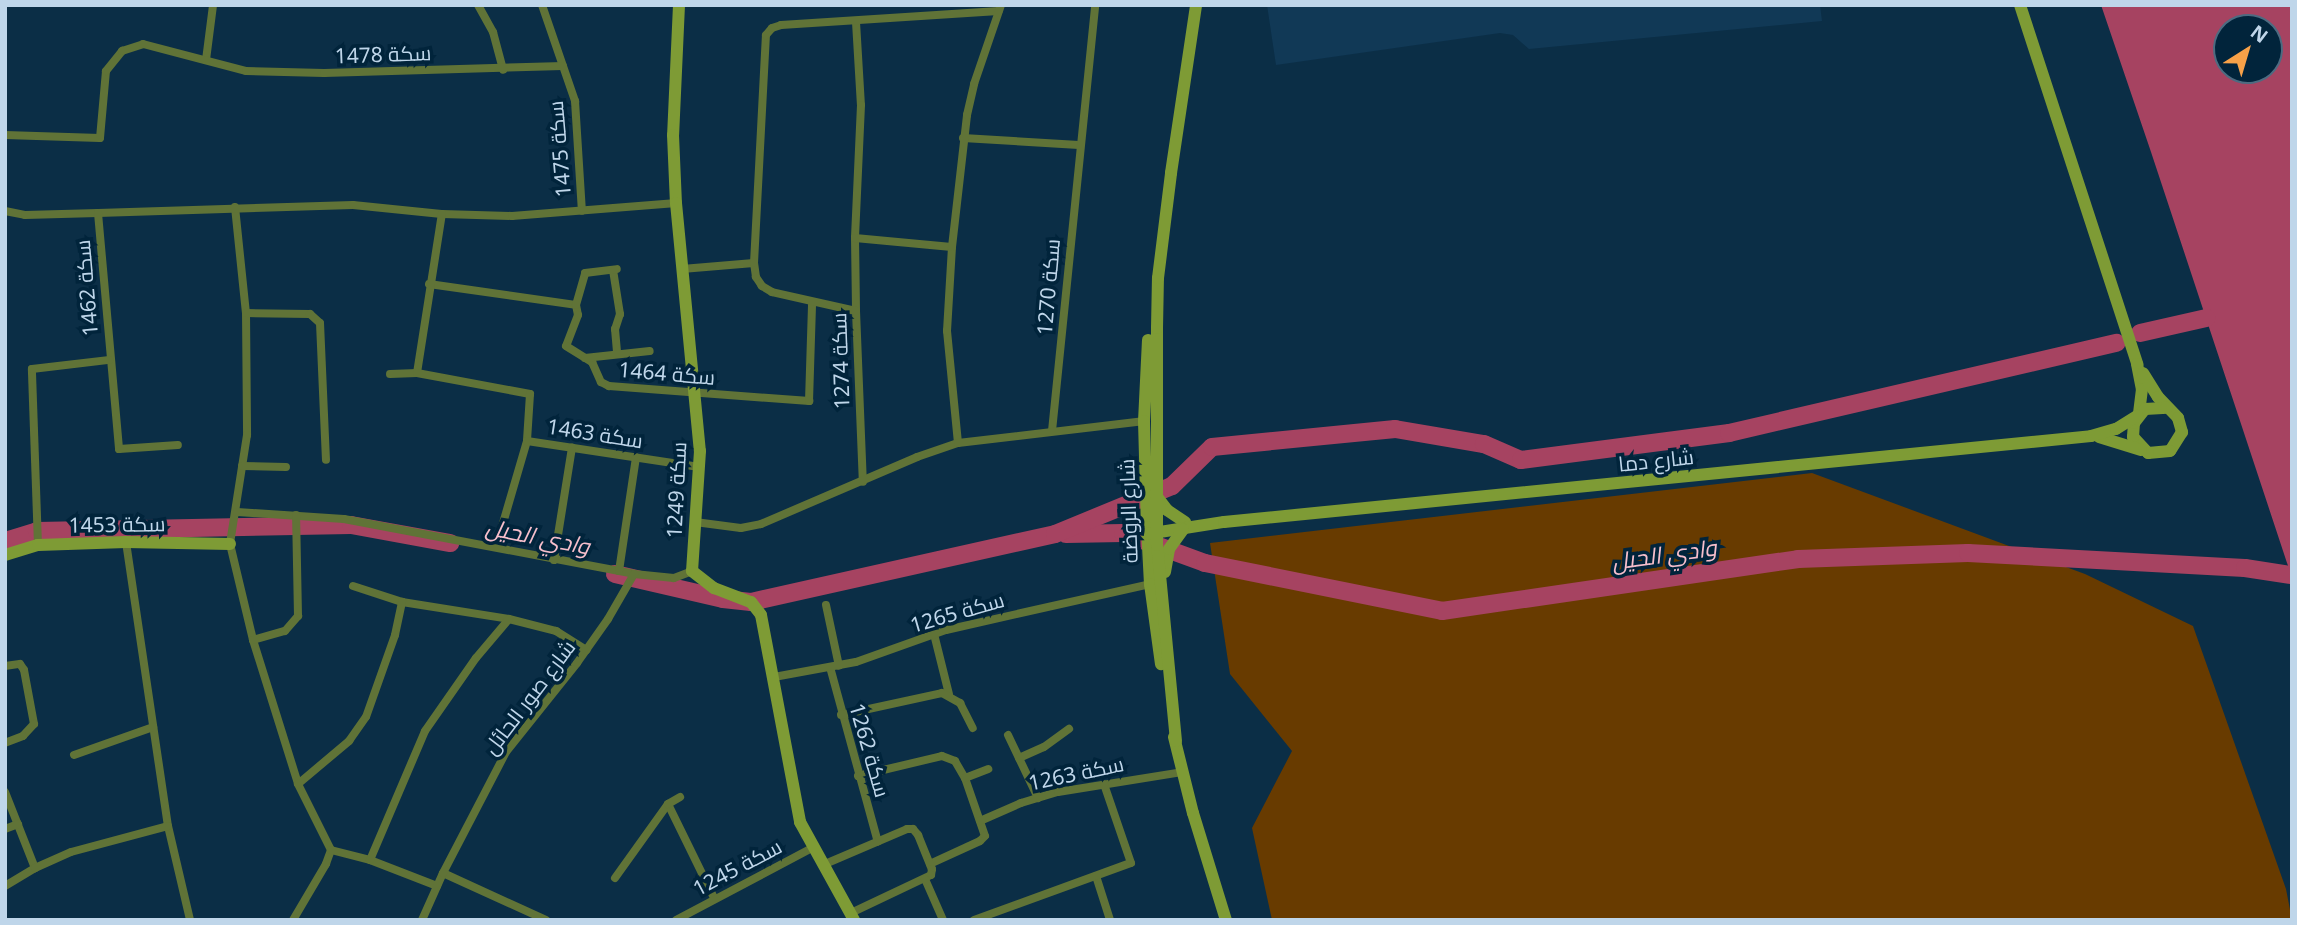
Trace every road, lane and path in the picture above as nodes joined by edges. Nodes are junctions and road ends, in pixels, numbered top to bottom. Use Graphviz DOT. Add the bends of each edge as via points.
graph roads {
  1 [pos="213,5"];
  2 [pos="478,5"];
  3 [pos="542,5"];
  4 [pos="679,5"];
  5 [pos="1095,5"];
  6 [pos="1196,5"];
  7 [pos="2020,5"];
  8 [pos="1000,8"];
  9 [pos="856,22"];
  10 [pos="206,60"];
  11 [pos="563,66"];
  12 [pos="503,69"];
  13 [pos="5,135"];
  14 [pos="963,138"];
  15 [pos="1079,145"];
  16 [pos="676,203"];
  17 [pos="235,207"];
  18 [pos="5,211"];
  19 [pos="582,211"];
  20 [pos="98,214"];
  21 [pos="442,214"];
  22 [pos="855,238"];
  23 [pos="952,247"];
  24 [pos="754,263"];
  25 [pos="682,269"];
  26 [pos="429,284"];
  27 [pos="812,303"];
  28 [pos="576,305"];
  29 [pos="856,311"];
  30 [pos="246,313"];
  31 [pos="650,351"];
  32 [pos="617,354"];
  33 [pos="585,358"];
  34 [pos="109,360"];
  35 [pos="2137,364"];
  36 [pos="417,373"];
  37 [pos="390,374"];
  38 [pos="695,393"];
  39 [pos="2167,408"];
  40 [pos="2138,415"];
  41 [pos="1150,420"];
  42 [pos="1052,431"];
  43 [pos="2091,436"];
  44 [pos="527,441"];
  45 [pos="958,443"];
  46 [pos="178,445"];
  47 [pos="572,447"];
  48 [pos="2148,453"];
  49 [pos="636,457"];
  50 [pos="326,460"];
  51 [pos="242,466"];
  52 [pos="286,467"];
  53 [pos="699,467"];
  54 [pos="863,482"];
  55 [pos="1155,493"];
  56 [pos="237,512"];
  57 [pos="296,515"];
  58 [pos="695,522"];
  59 [pos="1184,526"];
  60 [pos="1152,530"];
  61 [pos="126,542"];
  62 [pos="230,544"];
  63 [pos="38,545"];
  64 [pos="496,547"];
  65 [pos="5,555"];
  66 [pos="554,560"];
  67 [pos="692,571"];
  68 [pos="619,572"];
  69 [pos="634,574"];
  70 [pos="1150,584"];
  71 [pos="353,586"];
  72 [pos="402,602"];
  73 [pos="826,605"];
  74 [pos="509,619"];
  75 [pos="934,634"];
  76 [pos="253,640"];
  77 [pos="1168,649"];
  78 [pos="586,650"];
  79 [pos="5,666"];
  80 [pos="834,667"];
  81 [pos="774,677"];
  82 [pos="949,694"];
  83 [pos="841,715"];
  84 [pos="153,727"];
  85 [pos="974,728"];
  86 [pos="1069,729"];
  87 [pos="1008,735"];
  88 [pos="1176,741"];
  89 [pos="5,743"];
  90 [pos="74,755"];
  91 [pos="1019,758"];
  92 [pos="988,769"];
  93 [pos="1183,772"];
  94 [pos="858,776"];
  95 [pos="965,778"];
  96 [pos="298,784"];
  97 [pos="1104,784"];
  98 [pos="5,792"];
  99 [pos="680,797"];
  100 [pos="1038,798"];
  101 [pos="668,804"];
  102 [pos="980,821"];
  103 [pos="18,824"];
  104 [pos="168,827"];
  105 [pos="5,829"];
  106 [pos="878,842"];
  107 [pos="814,847"];
  108 [pos="331,850"];
  109 [pos="370,860"];
  110 [pos="825,864"];
  111 [pos="930,864"];
  112 [pos="35,868"];
  113 [pos="443,873"];
  114 [pos="1096,876"];
  115 [pos="615,878"];
  116 [pos="925,878"];
  117 [pos="5,886"];
  118 [pos="437,886"];
  119 [pos="713,898"];
  120 [pos="853,917"];
  121 [pos="191,919"];
  122 [pos="293,920"];
  123 [pos="422,920"];
  124 [pos="546,920"];
  125 [pos="676,920"];
  126 [pos="943,920"];
  127 [pos="974,920"];
  128 [pos="1110,920"];
  129 [pos="1226,920"];
  1 -- 10 [label="street"];
  2 -- 12 [label="street" via="493,32"];
  3 -- 11 [label="street, سكة 1475"];
  4 -- 16 [label="main road, سكة 1249" via="673,135"];
  5 -- 15 [label="street, سكة 1270"];
  6 -- 41 [label="main road, شارع الروضة" via="1149,334"];
  7 -- 35 [label="main road"];
  8 -- 9 [label="street"];
  8 -- 14 [label="street" via="974,84"];
  9 -- 22 [label="street, سكة 1274" via="861,105"];
  9 -- 24 [label="street" via="781,25 766,35"];
  10 -- 12 [label="street, سكة 1478" via="246,71"];
  10 -- 13 [label="street, سكة 1478" via="143,44 122,51 106,71 100,138"];
  11 -- 12 [label="street, سكة 1478"];
  11 -- 19 [label="street, سكة 1475" via="575,101"];
  14 -- 15 [label="street"];
  14 -- 23 [label="street"];
  15 -- 42 [label="street, سكة 1270"];
  16 -- 19 [label="street"];
  16 -- 25 [label="main road, سكة 1249"];
  17 -- 20 [label="street"];
  17 -- 21 [label="street" via="353,205"];
  17 -- 30 [label="street"];
  18 -- 20 [label="street"];
  19 -- 21 [label="street"];
  20 -- 34 [label="street, سكة 1462"];
  21 -- 26 [label="street"];
  22 -- 23 [label="street"];
  22 -- 29 [label="street, سكة 1274"];
  23 -- 45 [label="street" via="947,331"];
  24 -- 25 [label="street"];
  24 -- 27 [label="street" via="762,286"];
  25 -- 38 [label="main road, سكة 1249"];
  26 -- 28 [label="street"];
  26 -- 36 [label="street"];
  27 -- 29 [label="street"];
  27 -- 38 [label="street, سكة 1464" via="809,401"];
  28 -- 32 [label="street" via="585,273 615,269 620,314 615,330"];
  28 -- 33 [label="street, سكة 1464" via="578,315 566,346"];
  29 -- 54 [label="street, سكة 1274"];
  30 -- 50 [label="street" via="310,314 320,323"];
  30 -- 51 [label="street" via="247,435"];
  31 -- 32 [label="street"];
  32 -- 33 [label="street"];
  33 -- 38 [label="street, سكة 1464" via="609,386"];
  34 -- 46 [label="street, سكة 1462" via="119,449"];
  34 -- 63 [label="street, سكة 1462" via="32,369"];
  35 -- 39 [label="main road"];
  35 -- 40 [label="main road" via="2141,388"];
  36 -- 37 [label="street"];
  36 -- 44 [label="street" via="530,394"];
  38 -- 53 [label="main road, سكة 1249"];
  39 -- 40 [label="main road" via="2152,406"];
  39 -- 48 [label="main road" via="2178,418 2180,440 2170,451"];
  40 -- 43 [label="main road, شارع دما" via="2116,429"];
  40 -- 48 [label="main road" via="2133,437"];
  41 -- 42 [label="street"];
  41 -- 55 [label="main road, شارع الروضة"];
  41 -- 60 [label="main road, شارع الروضة"];
  42 -- 45 [label="street"];
  43 -- 48 [label="main road, شارع دما" via="2121,441"];
  43 -- 59 [label="main road, شارع دما"];
  44 -- 47 [label="street, سكة 1463"];
  44 -- 64 [label="street"];
  45 -- 54 [label="street"];
  47 -- 49 [label="street, سكة 1463"];
  47 -- 66 [label="street"];
  49 -- 53 [label="street, سكة 1463"];
  49 -- 68 [label="street"];
  51 -- 52 [label="street"];
  51 -- 56 [label="street"];
  53 -- 58 [label="main road, سكة 1249"];
  54 -- 58 [label="street" via="751,526 722,528"];
  55 -- 59 [label="main road"];
  55 -- 60 [label="main road, شارع الروضة"];
  56 -- 57 [label="street"];
  56 -- 62 [label="street"];
  57 -- 64 [label="street" via="344,519"];
  57 -- 76 [label="street" via="298,617 285,631"];
  58 -- 67 [label="main road, سكة 1249"];
  59 -- 60 [label="main road, شارع دما"];
  59 -- 77 [label="main road" via="1165,563"];
  60 -- 70 [label="main road, شارع الروضة"];
  60 -- 77 [label="main road, شارع الروضة"];
  61 -- 62 [label="main road, سكة 1453"];
  61 -- 63 [label="main road, سكة 1453"];
  61 -- 84 [label="street"];
  62 -- 76 [label="street"];
  63 -- 65 [label="main road, سكة 1453"];
  64 -- 66 [label="street"];
  66 -- 68 [label="street"];
  67 -- 69 [label="street" via="674,578"];
  67 -- 81 [label="main road" via="714,588 758,608"];
  68 -- 69 [label="street"];
  69 -- 78 [label="street, شارع صور الحائل"];
  70 -- 75 [label="street, سكة 1265"];
  70 -- 88 [label="main road, شارع الروضة"];
  71 -- 72 [label="street"];
  72 -- 74 [label="street"];
  72 -- 96 [label="street" via="366,717 349,741"];
  73 -- 80 [label="street, سكة 1262"];
  74 -- 78 [label="street" via="556,631"];
  74 -- 109 [label="street" via="425,731"];
  75 -- 80 [label="street, سكة 1265" via="870,659"];
  75 -- 82 [label="street"];
  76 -- 96 [label="street"];
  77 -- 88 [label="main road, شارع الروضة"];
  78 -- 113 [label="street, شارع صور الحائل" via="506,752"];
  79 -- 89 [label="street" via="20,664 24,670 34,724 23,736"];
  80 -- 81 [label="street, سكة 1265"];
  80 -- 83 [label="street, سكة 1262"];
  81 -- 107 [label="main road" via="800,822"];
  82 -- 83 [label="street"];
  82 -- 85 [label="street" via="960,703"];
  83 -- 94 [label="street, سكة 1262"];
  84 -- 90 [label="street"];
  84 -- 104 [label="street"];
  86 -- 91 [label="street"];
  87 -- 91 [label="street"];
  88 -- 93 [label="main road, شارع الروضة"];
  91 -- 100 [label="street"];
  92 -- 95 [label="street"];
  93 -- 97 [label="street, سكة 1263"];
  93 -- 129 [label="main road, شارع الروضة"];
  94 -- 95 [label="street" via="942,756 955,761"];
  94 -- 106 [label="street, سكة 1262"];
  95 -- 102 [label="street"];
  96 -- 108 [label="street"];
  97 -- 100 [label="street, سكة 1263"];
  97 -- 114 [label="street" via="1131,863"];
  98 -- 103 [label="street"];
  99 -- 101 [label="street"];
  100 -- 102 [label="street, سكة 1263"];
  101 -- 115 [label="street"];
  101 -- 119 [label="street"];
  102 -- 111 [label="street" via="984,838"];
  103 -- 105 [label="street"];
  103 -- 112 [label="street"];
  104 -- 112 [label="street" via="71,852"];
  104 -- 121 [label="street"];
  106 -- 110 [label="street"];
  106 -- 111 [label="street" via="913,829"];
  107 -- 110 [label="main road"];
  107 -- 119 [label="street, سكة 1245"];
  108 -- 109 [label="street"];
  108 -- 122 [label="street"];
  109 -- 118 [label="street"];
  110 -- 120 [label="main road"];
  111 -- 116 [label="street" via="932,873"];
  112 -- 117 [label="street"];
  113 -- 118 [label="street, شارع صور الحائل"];
  113 -- 124 [label="street"];
  114 -- 127 [label="street"];
  114 -- 128 [label="street"];
  116 -- 120 [label="street"];
  116 -- 126 [label="street"];
  118 -- 123 [label="street, شارع صور الحائل"];
  119 -- 125 [label="street, سكة 1245"];
}
